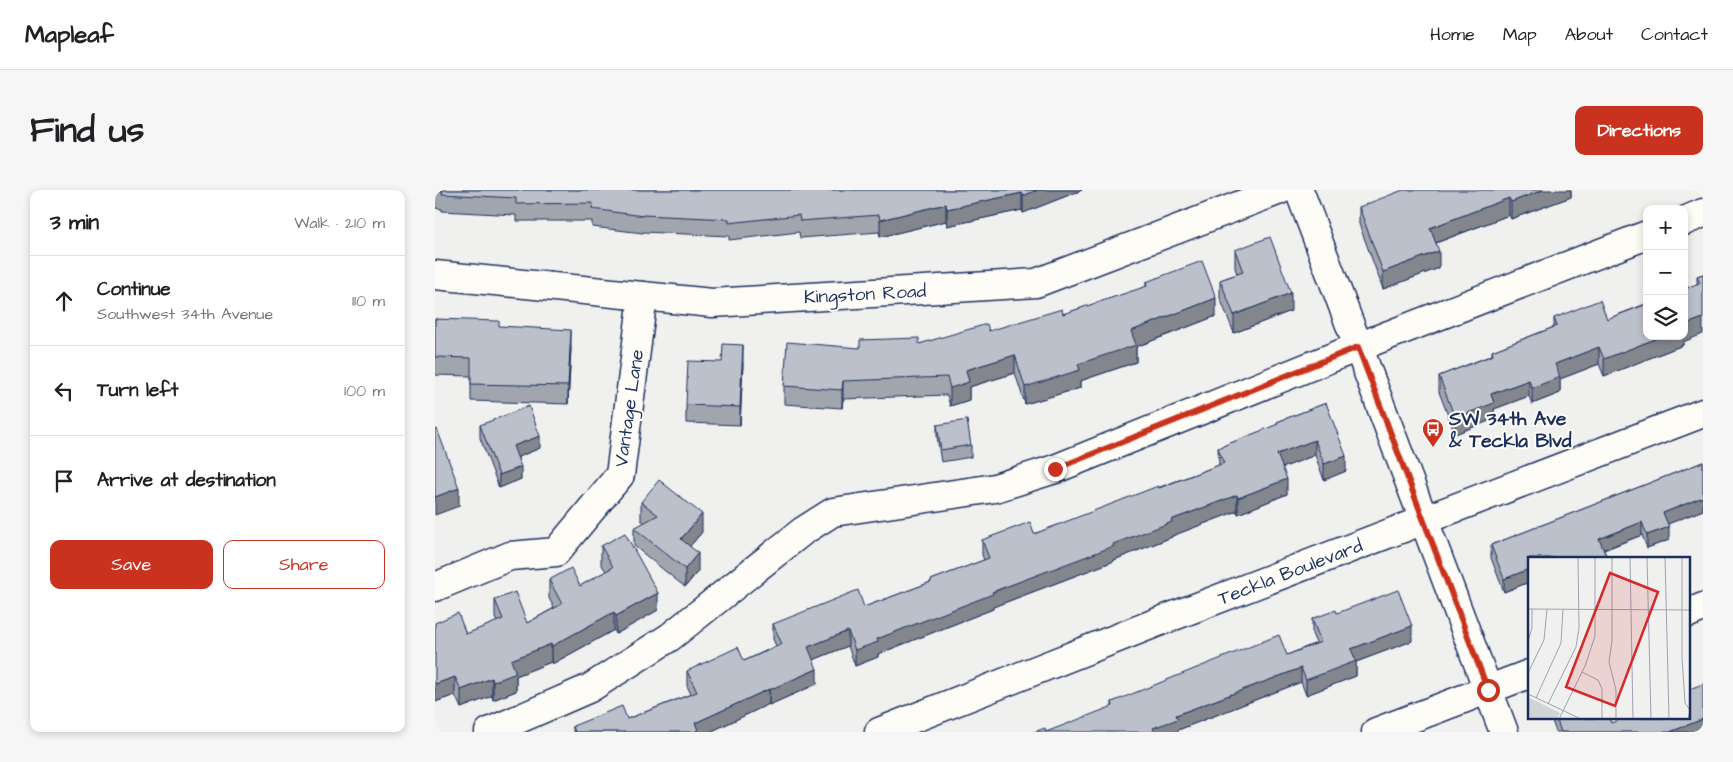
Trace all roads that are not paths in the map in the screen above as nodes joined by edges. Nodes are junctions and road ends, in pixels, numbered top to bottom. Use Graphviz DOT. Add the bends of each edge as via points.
graph roads {
  1 [pos="1280,190"];
  2 [pos="1299,190"];
  3 [pos="1703,213"];
  4 [pos="1688,219"];
  5 [pos="1643,237"];
  6 [pos="435,275"];
  7 [pos="643,296"];
  8 [pos="1358,347"];
  9 [pos="1703,413"];
  10 [pos="1423,520"];
  11 [pos="435,587"];
  12 [pos="1703,608"];
  13 [pos="1691,612"];
  14 [pos="1528,674"];
  15 [pos="1488,690"];
  16 [pos="489,732"];
  17 [pos="879,732"];
  18 [pos="1377,732"];
  19 [pos="1504,732"];
  1 -- 7 [label="main road, Kingston Road" via="1037,283 713,303"];
  2 -- 8 [label="main road"];
  3 -- 4 [label="main road"];
  5 -- 8 [label="main road"];
  6 -- 7 [label="main road, Kingston Road"];
  7 -- 11 [label="main road, Vantage Lane" via="620,475 556,552 510,556"];
  8 -- 10 [label="main road"];
  8 -- 16 [label="main road" via="1055,469 995,488 833,512 803,531 670,637 591,688"];
  9 -- 10 [label="main road, Teckla Boulevard"];
  10 -- 15 [label="main road"];
  10 -- 17 [label="main road, Teckla Boulevard"];
  12 -- 13 [label="main road"];
  14 -- 15 [label="main road"];
  15 -- 18 [label="main road"];
  15 -- 19 [label="main road"];
}
